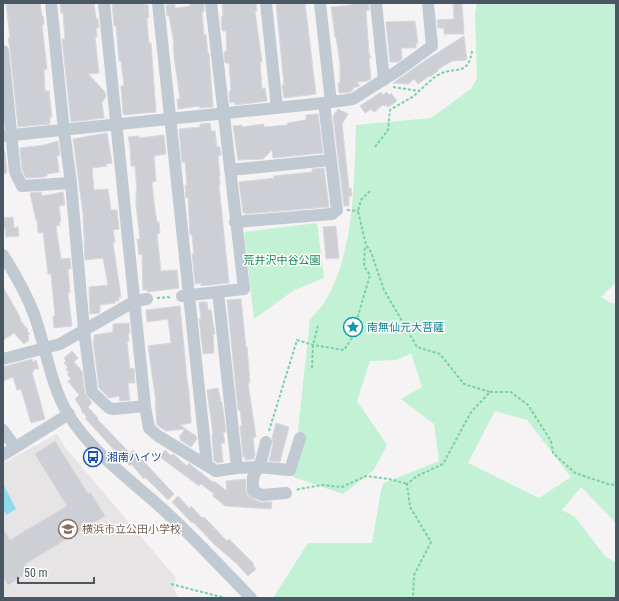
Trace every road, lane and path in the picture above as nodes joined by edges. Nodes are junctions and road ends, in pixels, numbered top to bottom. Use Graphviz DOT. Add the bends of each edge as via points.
graph roads {
  1 [pos="51,3"];
  2 [pos="104,3"];
  3 [pos="158,3"];
  4 [pos="211,3"];
  5 [pos="266,3"];
  6 [pos="320,3"];
  7 [pos="376,3"];
  8 [pos="428,3"];
  9 [pos="3,51"];
  10 [pos="472,51"];
  11 [pos="380,83"];
  12 [pos="419,91"];
  13 [pos="328,103"];
  14 [pos="277,108"];
  15 [pos="224,114"];
  16 [pos="170,118"];
  17 [pos="117,124"];
  18 [pos="64,131"];
  19 [pos="7,136"];
  20 [pos="375,147"];
  21 [pos="330,160"];
  22 [pos="230,170"];
  23 [pos="71,183"];
  24 [pos="370,190"];
  25 [pos="236,222"];
  26 [pos="366,245"];
  27 [pos="3,255"];
  28 [pos="218,292"];
  29 [pos="185,295"];
  30 [pos="141,300"];
  31 [pos="318,325"];
  32 [pos="84,330"];
  33 [pos="313,345"];
  34 [pos="44,348"];
  35 [pos="3,359"];
  36 [pos="312,368"];
  37 [pos="490,392"];
  38 [pos="145,406"];
  39 [pos="68,414"];
  40 [pos="3,430"];
  41 [pos="300,438"];
  42 [pos="266,442"];
  43 [pos="15,447"];
  44 [pos="3,455"];
  45 [pos="207,465"];
  46 [pos="257,467"];
  47 [pos="236,468"];
  48 [pos="407,484"];
  49 [pos="616,484"];
  50 [pos="286,493"];
  51 [pos="171,584"];
  52 [pos="225,598"];
  53 [pos="251,598"];
  54 [pos="413,598"];
  1 -- 18 [label="street"];
  2 -- 17 [label="street"];
  3 -- 16 [label="street"];
  4 -- 15 [label="street"];
  5 -- 14 [label="street"];
  6 -- 13 [label="street"];
  7 -- 11 [label="street"];
  8 -- 11 [label="street" via="432,46"];
  9 -- 19 [label="street"];
  10 -- 12 [label="path" via="465,68 442,73"];
  11 -- 12 [label="path"];
  11 -- 13 [label="street" via="353,99"];
  12 -- 20 [label="path" via="390,110 388,130"];
  13 -- 14 [label="street"];
  13 -- 21 [label="street"];
  14 -- 15 [label="street"];
  15 -- 16 [label="street"];
  15 -- 22 [label="street"];
  16 -- 17 [label="street"];
  16 -- 29 [label="street"];
  17 -- 18 [label="street"];
  17 -- 30 [label="street"];
  18 -- 19 [label="street"];
  18 -- 23 [label="street"];
  19 -- 23 [label="street" via="15,172 22,186"];
  21 -- 22 [label="street"];
  21 -- 25 [label="street" via="337,210 332,214"];
  22 -- 25 [label="street"];
  23 -- 32 [label="street"];
  24 -- 26 [label="path" via="358,210"];
  25 -- 28 [label="street" via="244,289"];
  26 -- 33 [label="path" via="364,266 370,275 358,316 357,330 344,350"];
  26 -- 37 [label="path" via="372,252 384,290 417,347 440,354 464,384"];
  27 -- 34 [label="street" via="23,289"];
  28 -- 29 [label="street"];
  28 -- 47 [label="street"];
  29 -- 30 [label="path"];
  29 -- 45 [label="street"];
  30 -- 32 [label="street"];
  30 -- 38 [label="street"];
  31 -- 33 [label="path"];
  32 -- 34 [label="street" via="60,344"];
  32 -- 38 [label="street" via="92,392 109,408"];
  33 -- 36 [label="path"];
  33 -- 42 [label="path" via="297,340"];
  34 -- 35 [label="street"];
  34 -- 39 [label="street" via="60,398"];
  37 -- 48 [label="path" via="471,412 443,464 416,476"];
  37 -- 49 [label="path" via="511,392 528,405 551,441 553,453 575,473 608,484"];
  38 -- 45 [label="street" via="149,428"];
  39 -- 43 [label="street"];
  39 -- 53 [label="street" via="98,451 167,513"];
  40 -- 43 [label="street"];
  41 -- 46 [label="street" via="290,470"];
  42 -- 46 [label="street"];
  43 -- 44 [label="street"];
  45 -- 47 [label="street" via="216,471"];
  46 -- 47 [label="street"];
  46 -- 50 [label="street" via="253,477 253,491 262,495"];
  48 -- 50 [label="path" via="366,476 342,488 322,485 299,488 293,493"];
  48 -- 54 [label="path" via="410,507 431,542 414,575"];
  51 -- 52 [label="path"];
}
